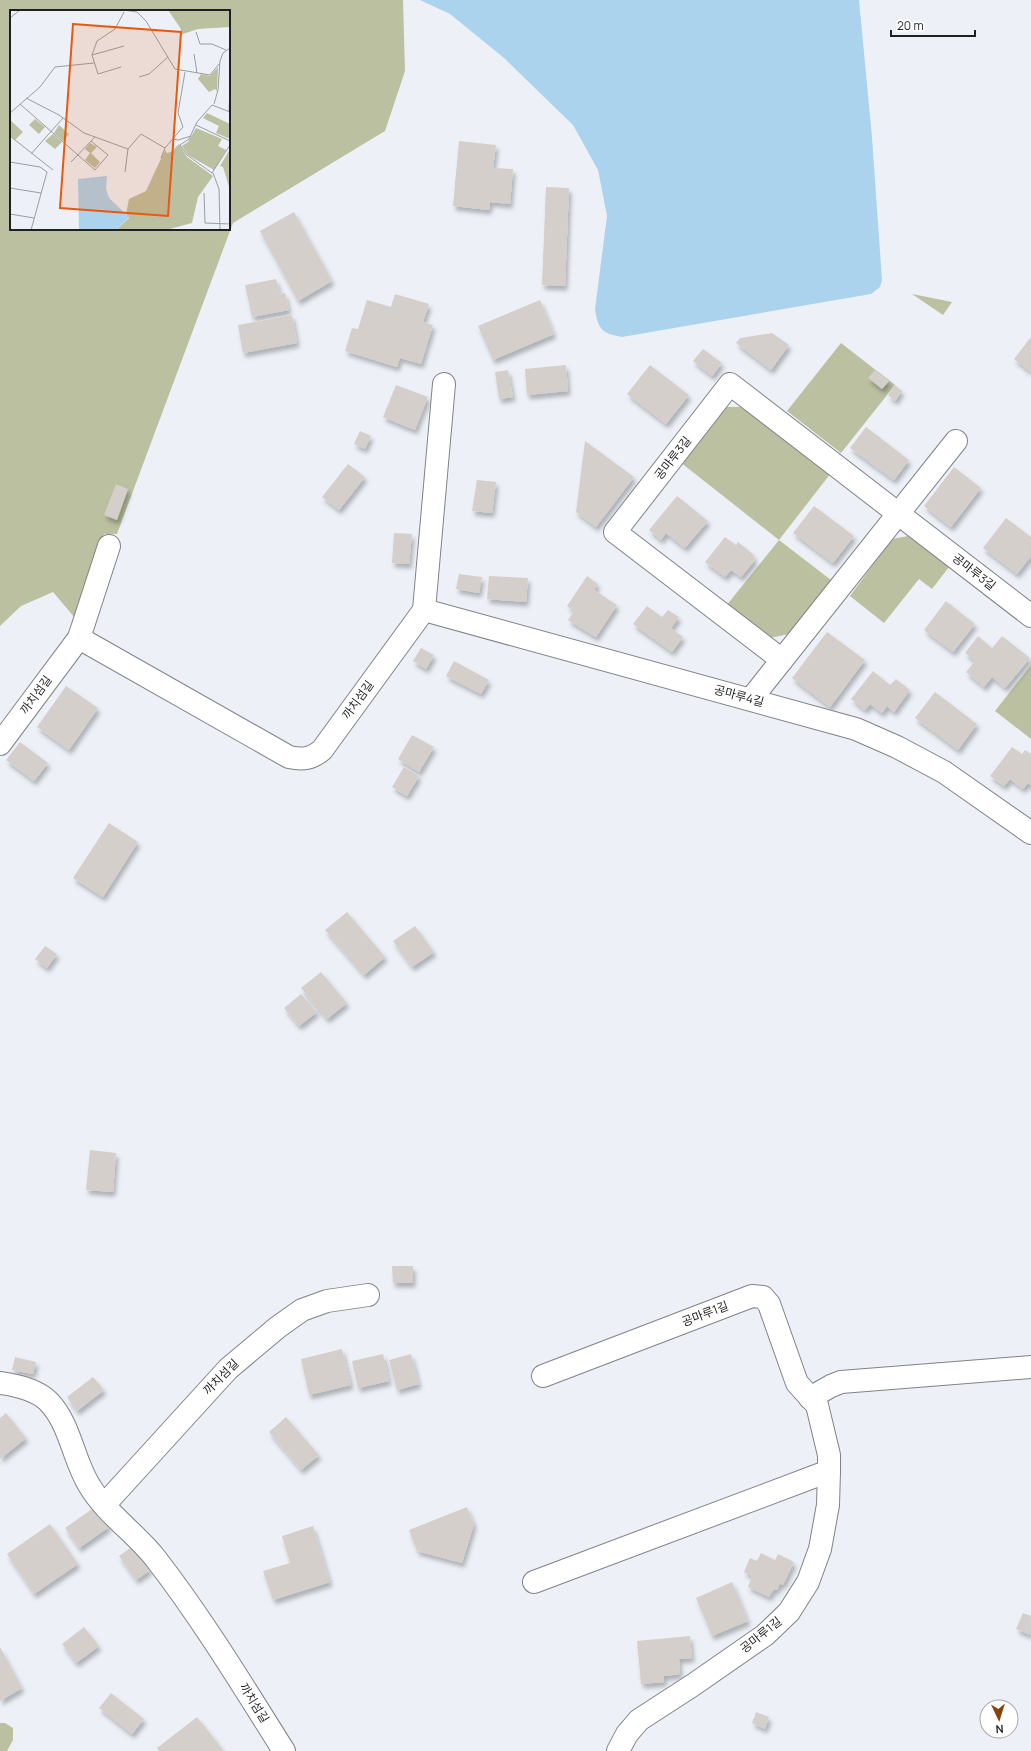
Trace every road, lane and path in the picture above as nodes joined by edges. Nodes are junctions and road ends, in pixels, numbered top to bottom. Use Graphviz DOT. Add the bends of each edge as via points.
graph roads {
  1 [pos="444,384"];
  2 [pos="956,440"];
  3 [pos="897,513"];
  4 [pos="109,546"];
  5 [pos="424,610"];
  6 [pos="1031,616"];
  7 [pos="79,638"];
  8 [pos="782,660"];
  9 [pos="751,699"];
  10 [pos="3,735"];
  11 [pos="1031,833"];
  12 [pos="368,1295"];
  13 [pos="1031,1368"];
  14 [pos="543,1376"];
  15 [pos="0,1383"];
  16 [pos="810,1398"];
  17 [pos="829,1471"];
  18 [pos="105,1504"];
  19 [pos="534,1582"];
  20 [pos="284,1751"];
  21 [pos="618,1751"];
  1 -- 5 [label="street"];
  2 -- 3 [label="street"];
  3 -- 6 [label="street, 공마루3길"];
  3 -- 8 [label="street"];
  3 -- 8 [label="street, 공마루3길" via="730,384 615,532"];
  4 -- 7 [label="street, 까치섬길"];
  5 -- 7 [label="street, 까치섬길" via="322,750 312,757 301,760 289,757"];
  5 -- 9 [label="street, 공마루4길"];
  7 -- 10 [label="street, 까치섬길"];
  8 -- 9 [label="street"];
  9 -- 11 [label="street, 공마루4길" via="856,729 897,747 944,772"];
  12 -- 18 [label="street, 까치섬길" via="327,1301 302,1310 278,1327 228,1369"];
  13 -- 16 [label="street" via="841,1382"];
  14 -- 16 [label="street, 공마루1길" via="752,1296 763,1296 769,1304 796,1383"];
  15 -- 18 [label="street, 까치섬길" via="32,1392 46,1400 54,1409 90,1486"];
  16 -- 17 [label="street, 공마루1길" via="817,1405 829,1456"];
  17 -- 19 [label="street"];
  17 -- 21 [label="street, 공마루1길" via="828,1505 820,1550 808,1582 789,1612 765,1635 640,1720 627,1734"];
  18 -- 20 [label="street, 까치섬길" via="144,1543 157,1560 213,1638"];
}
